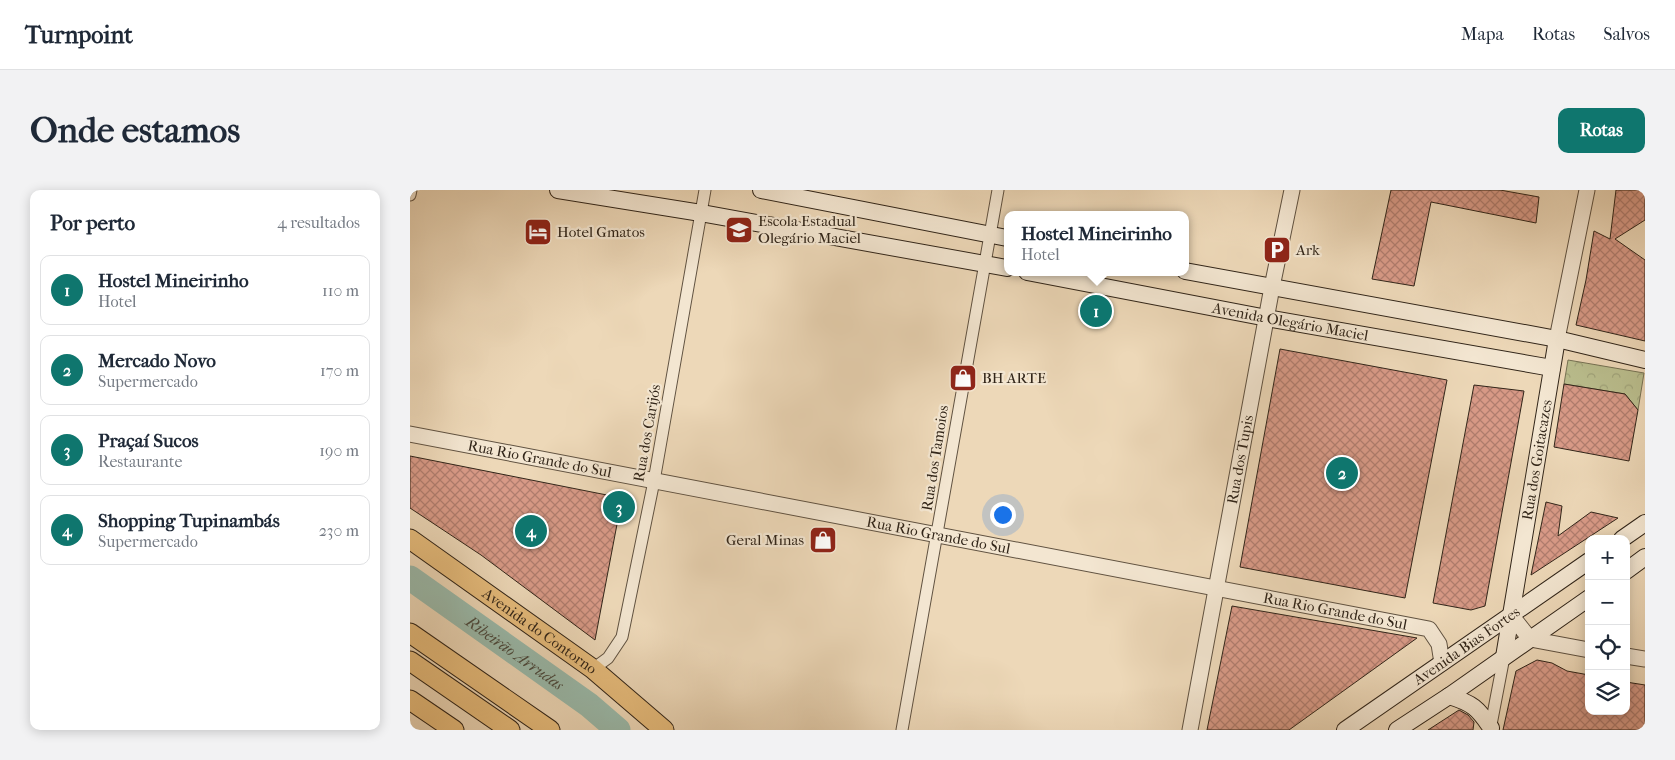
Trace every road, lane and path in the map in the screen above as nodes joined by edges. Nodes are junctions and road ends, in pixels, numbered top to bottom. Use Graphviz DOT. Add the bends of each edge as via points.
graph roads {
  1 [pos="411,190"];
  2 [pos="558,190"];
  3 [pos="705,190"];
  4 [pos="761,190"];
  5 [pos="998,190"];
  6 [pos="1292,190"];
  7 [pos="1587,190"];
  8 [pos="410,196"];
  9 [pos="701,212"];
  10 [pos="990,234"];
  11 [pos="1004,237"];
  12 [pos="985,264"];
  13 [pos="1004,267"];
  14 [pos="1189,272"];
  15 [pos="1048,276"];
  16 [pos="1272,287"];
  17 [pos="1267,318"];
  18 [pos="1557,339"];
  19 [pos="1645,360"];
  20 [pos="1552,368"];
  21 [pos="410,434"];
  22 [pos="654,481"];
  23 [pos="1645,523"];
  24 [pos="1628,535"];
  25 [pos="938,536"];
  26 [pos="410,539"];
  27 [pos="1645,557"];
  28 [pos="1585,564"];
  29 [pos="1630,568"];
  30 [pos="1216,588"];
  31 [pos="1585,601"];
  32 [pos="1511,615"];
  33 [pos="410,634"];
  34 [pos="1530,639"];
  35 [pos="1585,649"];
  36 [pos="1504,657"];
  37 [pos="1630,657"];
  38 [pos="1645,659"];
  39 [pos="410,661"];
  40 [pos="1442,663"];
  41 [pos="593,669"];
  42 [pos="1449,696"];
  43 [pos="410,700"];
  44 [pos="1490,729"];
  45 [pos="454,730"];
  46 [pos="510,730"];
  47 [pos="550,730"];
  48 [pos="664,730"];
  49 [pos="902,730"];
  50 [pos="1190,730"];
  51 [pos="1345,730"];
  52 [pos="1397,730"];
  1 -- 8 [label="street"];
  2 -- 9 [label="main road"];
  3 -- 9 [label="street, Rua dos Carijós"];
  4 -- 10 [label="main road"];
  5 -- 10 [label="street, Rua dos Tamoios"];
  6 -- 16 [label="street, Rua dos Tupis"];
  7 -- 18 [label="street, Rua dos Goitacazes"];
  9 -- 12 [label="main road"];
  9 -- 22 [label="street, Rua dos Carijós"];
  10 -- 11 [label="main road"];
  10 -- 12 [label="street, Rua dos Tamoios"];
  12 -- 13 [label="main road"];
  12 -- 25 [label="street, Rua dos Tamoios"];
  14 -- 16 [label="main road, Avenida Olegário Maciel"];
  15 -- 17 [label="main road, Avenida Olegário Maciel"];
  16 -- 17 [label="street, Rua dos Tupis"];
  16 -- 18 [label="main road, Avenida Olegário Maciel"];
  17 -- 20 [label="main road, Avenida Olegário Maciel"];
  17 -- 30 [label="street, Rua dos Tupis"];
  18 -- 19 [label="main road, Avenida Olegário Maciel"];
  18 -- 20 [label="main road, Rua dos Goitacazes"];
  20 -- 32 [label="main road, Rua dos Goitacazes"];
  21 -- 22 [label="street, Rua Rio Grande do Sul"];
  22 -- 25 [label="street, Rua Rio Grande do Sul"];
  22 -- 41 [label="street, Rua dos Carijós" via="622,637 608,658"];
  23 -- 24 [label="main road"];
  25 -- 30 [label="street, Rua Rio Grande do Sul"];
  25 -- 49 [label="street, Rua dos Tamoios"];
  26 -- 41 [label="main road, Avenida do Contorno"];
  27 -- 29 [label="main road"];
  28 -- 32 [label="main road, Avenida Bias Fortes"];
  30 -- 40 [label="street, Rua Rio Grande do Sul" via="1429,629 1439,644"];
  30 -- 50 [label="street, Rua dos Tupis"];
  31 -- 34 [label="main road, Avenida Bias Fortes"];
  32 -- 34 [label="street"];
  32 -- 36 [label="main road, Rua dos Goitacazes"];
  32 -- 40 [label="main road, Avenida Bias Fortes"];
  33 -- 47 [label="main road"];
  34 -- 35 [label="street"];
  34 -- 36 [label="main road, Avenida Bias Fortes"];
  36 -- 42 [label="main road, Avenida Bias Fortes"];
  36 -- 44 [label="street, Rua dos Goitacazes"];
  37 -- 38 [label="street"];
  39 -- 46 [label="main road"];
  40 -- 51 [label="main road, Avenida Bias Fortes"];
  41 -- 48 [label="main road, Avenida do Contorno"];
  42 -- 44 [label="main road" via="1468,702 1481,713"];
  42 -- 52 [label="main road, Avenida Bias Fortes"];
  43 -- 45 [label="main road"];
}
